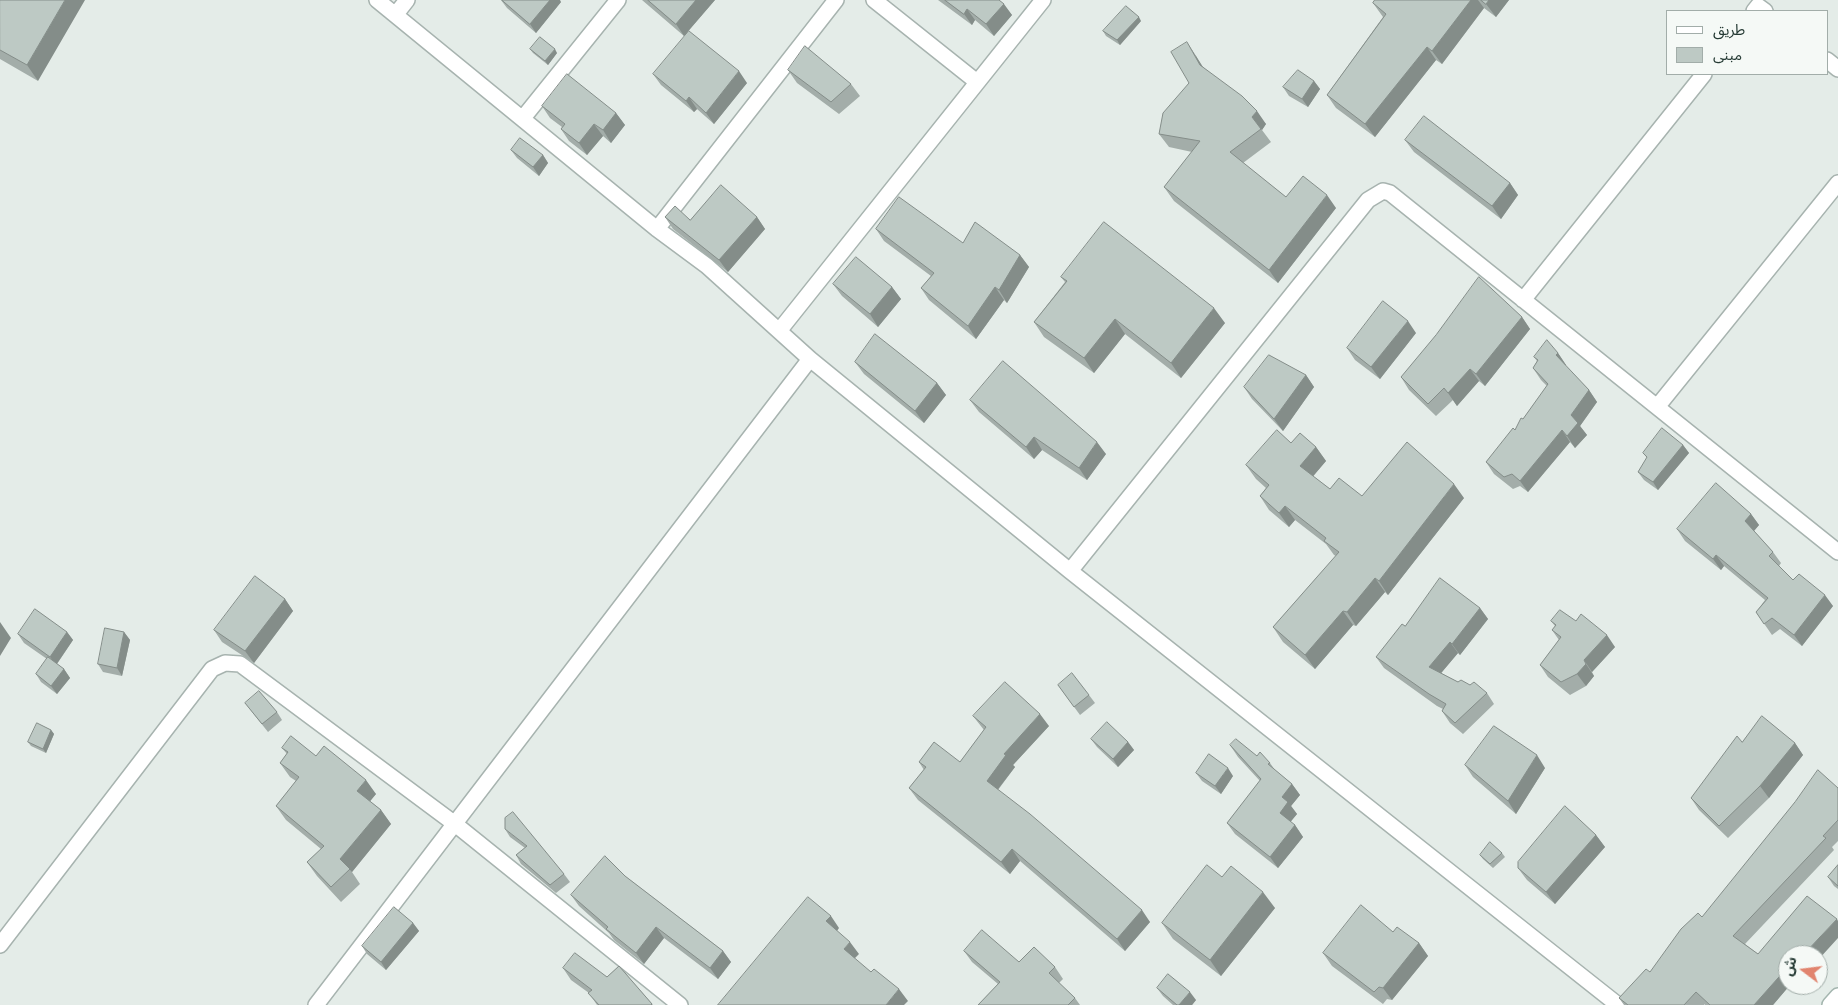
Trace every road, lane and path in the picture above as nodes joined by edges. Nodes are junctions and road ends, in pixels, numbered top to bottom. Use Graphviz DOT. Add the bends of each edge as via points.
graph roads {
  1 [pos="377,0"];
  2 [pos="408,0"];
  3 [pos="618,0"];
  4 [pos="836,0"];
  5 [pos="874,0"];
  6 [pos="1043,0"];
  7 [pos="396,14"];
  8 [pos="1828,61"];
  9 [pos="1838,69"];
  10 [pos="1703,75"];
  11 [pos="977,82"];
  12 [pos="523,118"];
  13 [pos="1838,183"];
  14 [pos="657,229"];
  15 [pos="1523,300"];
  16 [pos="779,331"];
  17 [pos="810,359"];
  18 [pos="1657,407"];
  19 [pos="1838,552"];
  20 [pos="1070,571"];
  21 [pos="455,824"];
  22 [pos="0,946"];
  23 [pos="1838,996"];
  24 [pos="316,1005"];
  25 [pos="680,1005"];
  26 [pos="1618,1005"];
  27 [pos="1830,1005"];
  1 -- 7 [label="street"];
  2 -- 7 [label="street"];
  3 -- 12 [label="street"];
  4 -- 14 [label="street"];
  5 -- 11 [label="street"];
  6 -- 11 [label="street"];
  7 -- 12 [label="street"];
  8 -- 9 [label="street"];
  10 -- 15 [label="street"];
  11 -- 16 [label="street"];
  12 -- 14 [label="street"];
  13 -- 18 [label="street"];
  14 -- 16 [label="street" via="706,266"];
  15 -- 18 [label="street"];
  15 -- 20 [label="street" via="1390,193 1379,193 1368,200"];
  16 -- 17 [label="street"];
  17 -- 20 [label="street"];
  17 -- 21 [label="street"];
  18 -- 19 [label="street"];
  20 -- 26 [label="street"];
  21 -- 22 [label="street" via="240,664 225,663 212,669"];
  21 -- 24 [label="street"];
  21 -- 25 [label="street"];
  23 -- 27 [label="street"];
}
